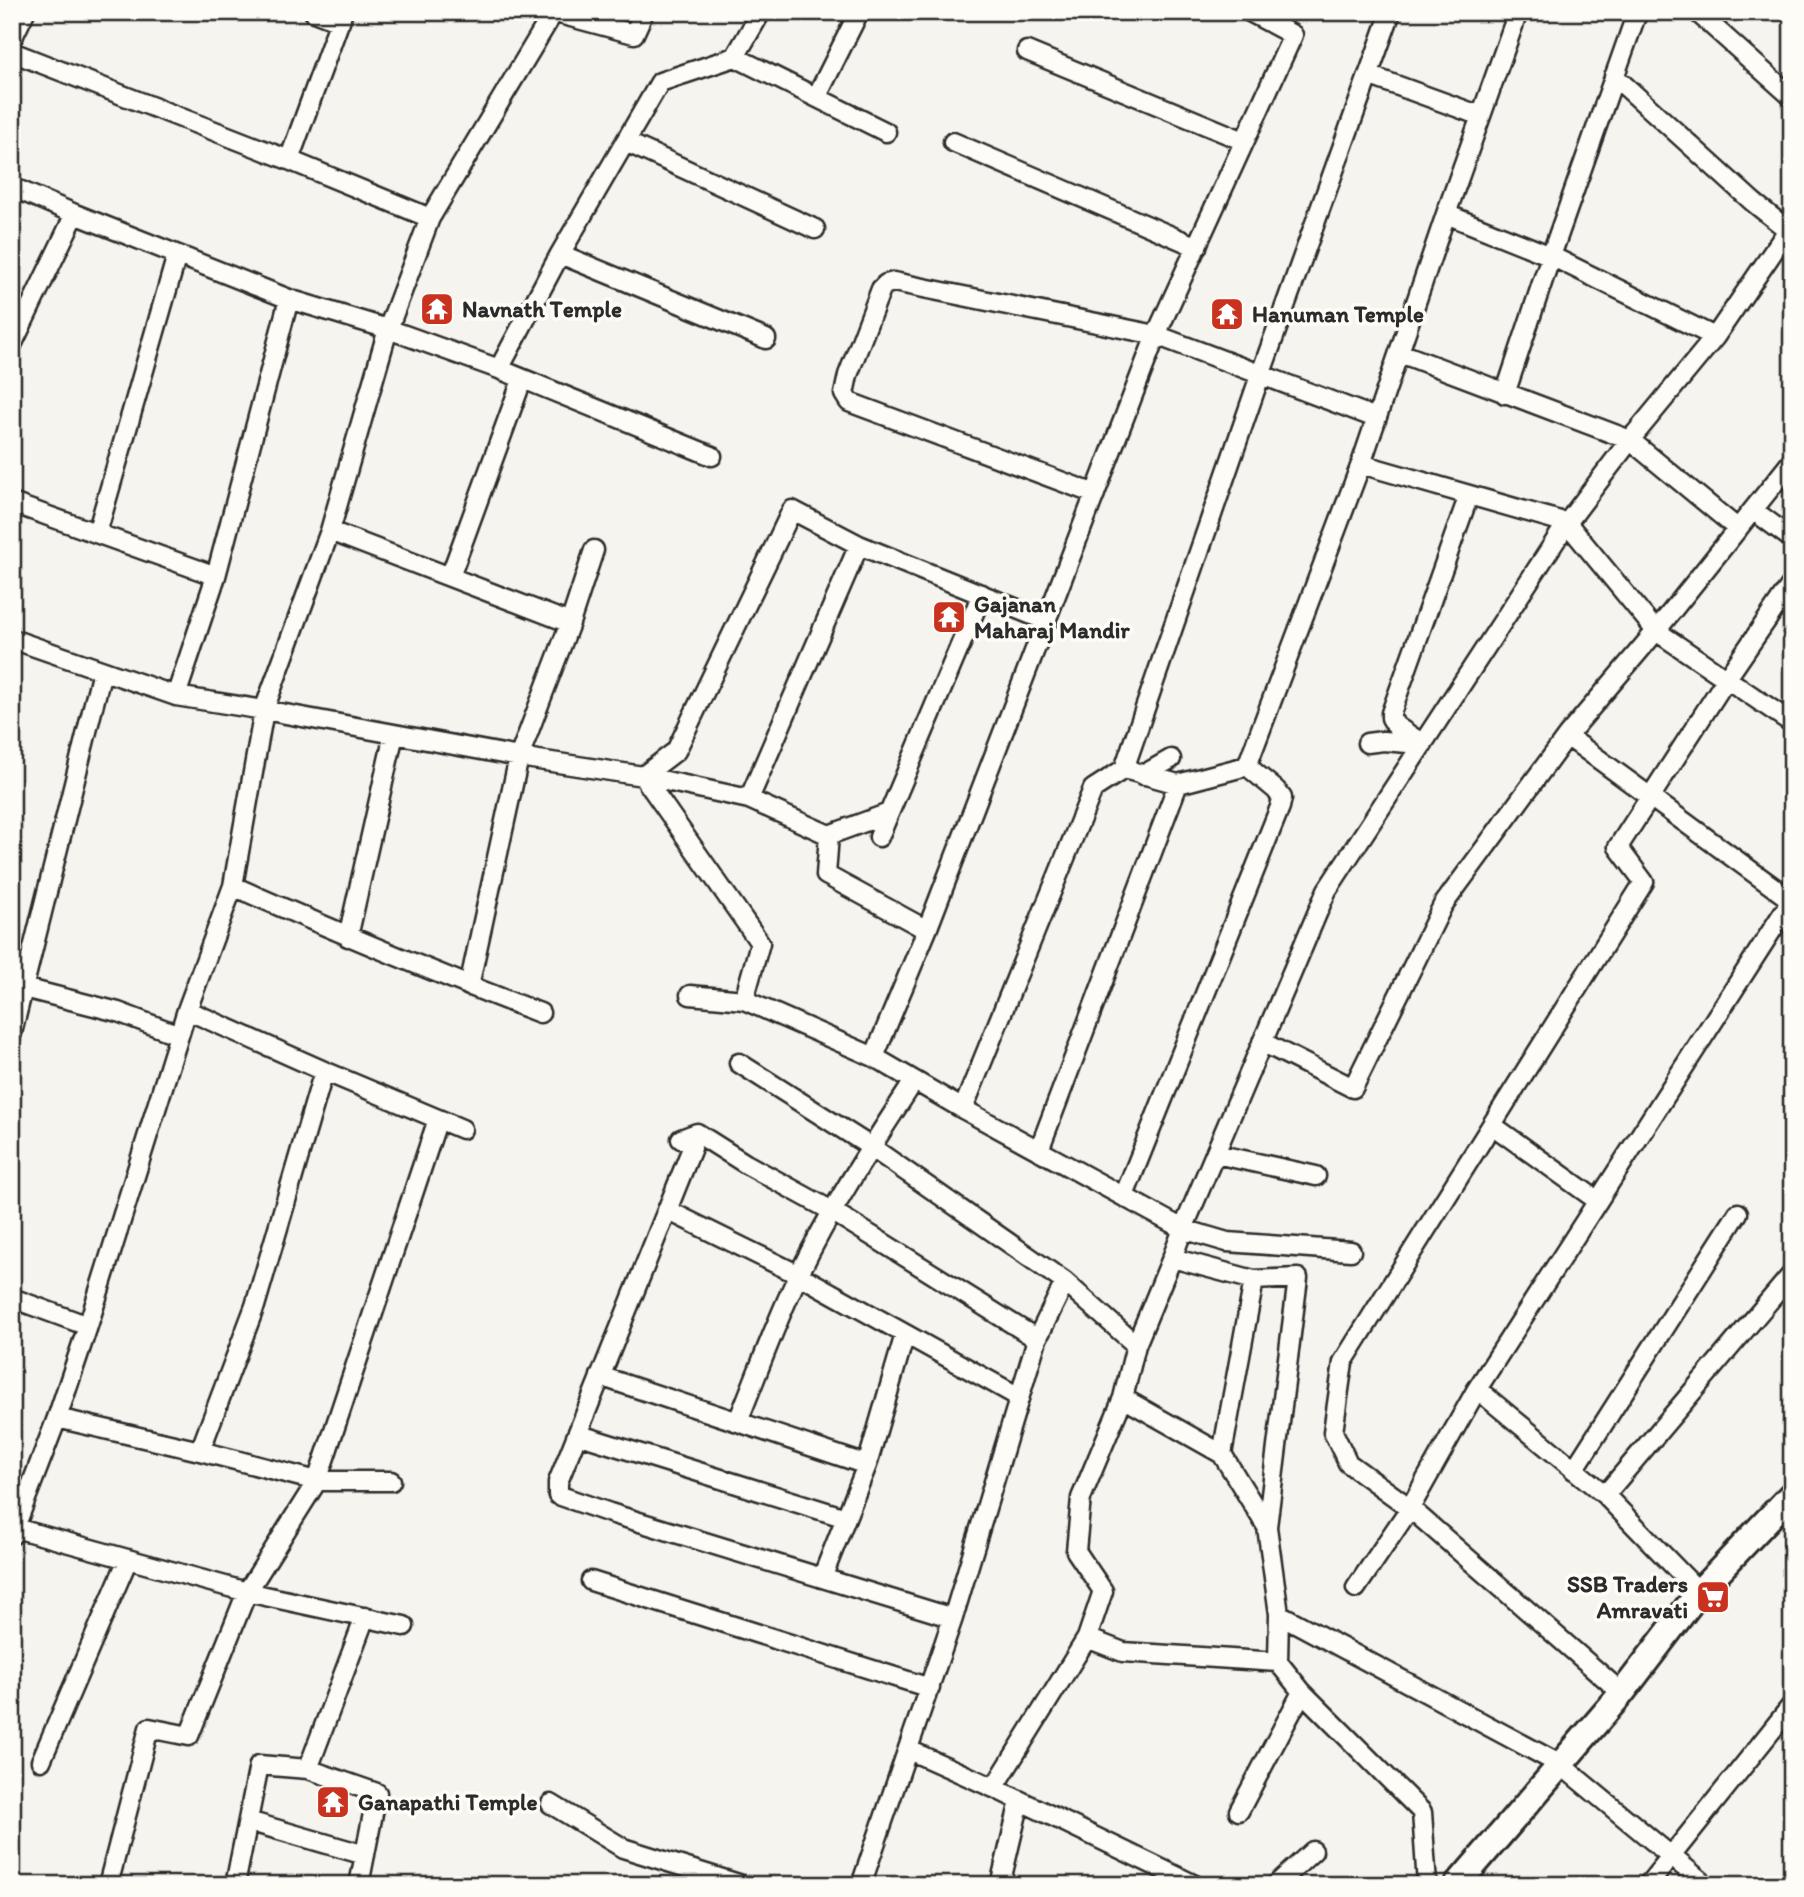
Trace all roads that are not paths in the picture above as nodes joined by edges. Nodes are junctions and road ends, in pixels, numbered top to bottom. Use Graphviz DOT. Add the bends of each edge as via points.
graph roads {
  1 [pos="25,12"];
  2 [pos="314,12"];
  3 [pos="552,12"];
  4 [pos="644,12"];
  5 [pos="761,12"];
  6 [pos="859,12"];
  7 [pos="1391,12"];
  8 [pos="1518,12"];
  9 [pos="1638,12"];
  10 [pos="1697,12"];
  11 [pos="1254,13"];
  12 [pos="341,17"];
  13 [pos="12,39"];
  14 [pos="1027,51"];
  15 [pos="12,52"];
  16 [pos="735,57"];
  17 [pos="1368,75"];
  18 [pos="1614,76"];
  19 [pos="817,96"];
  20 [pos="1792,97"];
  21 [pos="1481,116"];
  22 [pos="886,131"];
  23 [pos="1244,141"];
  24 [pos="626,142"];
  25 [pos="953,142"];
  26 [pos="289,159"];
  27 [pos="12,187"];
  28 [pos="75,214"];
  29 [pos="1446,214"];
  30 [pos="430,218"];
  31 [pos="815,229"];
  32 [pos="1197,247"];
  33 [pos="560,254"];
  34 [pos="177,255"];
  35 [pos="1551,256"];
  36 [pos="289,299"];
  37 [pos="388,329"];
  38 [pos="1156,335"];
  39 [pos="1714,337"];
  40 [pos="766,339"];
  41 [pos="12,345"];
  42 [pos="1400,353"];
  43 [pos="499,369"];
  44 [pos="1261,373"];
  45 [pos="522,380"];
  46 [pos="1505,394"];
  47 [pos="1376,418"];
  48 [pos="1630,440"];
  49 [pos="712,456"];
  50 [pos="1792,461"];
  51 [pos="1361,464"];
  52 [pos="1094,494"];
  53 [pos="1469,495"];
  54 [pos="12,503"];
  55 [pos="1753,510"];
  56 [pos="1567,523"];
  57 [pos="1738,529"];
  58 [pos="330,531"];
  59 [pos="97,533"];
  60 [pos="1792,539"];
  61 [pos="859,545"];
  62 [pos="594,550"];
  63 [pos="216,576"];
  64 [pos="450,577"];
  65 [pos="1792,583"];
  66 [pos="982,594"];
  67 [pos="1047,621"];
  68 [pos="570,623"];
  69 [pos="1656,631"];
  70 [pos="12,639"];
  71 [pos="102,671"];
  72 [pos="1727,678"];
  73 [pos="176,696"];
  74 [pos="264,710"];
  75 [pos="1792,723"];
  76 [pos="394,734"];
  77 [pos="1567,736"];
  78 [pos="1367,743"];
  79 [pos="1423,744"];
  80 [pos="519,757"];
  81 [pos="1171,759"];
  82 [pos="1247,766"];
  83 [pos="1124,769"];
  84 [pos="628,774"];
  85 [pos="1143,775"];
  86 [pos="1178,784"];
  87 [pos="1650,796"];
  88 [pos="749,799"];
  89 [pos="889,813"];
  90 [pos="829,835"];
  91 [pos="879,837"];
  92 [pos="233,887"];
  93 [pos="1792,899"];
  94 [pos="926,930"];
  95 [pos="348,937"];
  96 [pos="18,986"];
  97 [pos="469,986"];
  98 [pos="690,995"];
  99 [pos="744,1000"];
  100 [pos="187,1010"];
  101 [pos="540,1013"];
  102 [pos="12,1033"];
  103 [pos="179,1035"];
  104 [pos="1262,1042"];
  105 [pos="874,1057"];
  106 [pos="739,1063"];
  107 [pos="324,1071"];
  108 [pos="914,1081"];
  109 [pos="963,1109"];
  110 [pos="438,1119"];
  111 [pos="1492,1125"];
  112 [pos="462,1129"];
  113 [pos="871,1147"];
  114 [pos="1039,1150"];
  115 [pos="1216,1154"];
  116 [pos="1316,1176"];
  117 [pos="1124,1196"];
  118 [pos="1598,1201"];
  119 [pos="667,1210"];
  120 [pos="832,1212"];
  121 [pos="1738,1213"];
  122 [pos="1183,1229"];
  123 [pos="1351,1251"];
  124 [pos="1172,1258"];
  125 [pos="1792,1274"];
  126 [pos="799,1275"];
  127 [pos="1254,1280"];
  128 [pos="1065,1282"];
  129 [pos="12,1298"];
  130 [pos="88,1326"];
  131 [pos="905,1334"];
  132 [pos="1037,1339"];
  133 [pos="1136,1345"];
  134 [pos="600,1376"];
  135 [pos="1477,1389"];
  136 [pos="1019,1396"];
  137 [pos="1123,1398"];
  138 [pos="57,1418"];
  139 [pos="738,1421"];
  140 [pos="577,1434"];
  141 [pos="200,1451"];
  142 [pos="1222,1454"];
  143 [pos="867,1465"];
  144 [pos="1574,1469"];
  145 [pos="317,1481"];
  146 [pos="391,1481"];
  147 [pos="1792,1494"];
  148 [pos="1605,1495"];
  149 [pos="1410,1508"];
  150 [pos="846,1518"];
  151 [pos="1268,1527"];
  152 [pos="14,1531"];
  153 [pos="128,1559"];
  154 [pos="821,1578"];
  155 [pos="591,1581"];
  156 [pos="1356,1588"];
  157 [pos="247,1592"];
  158 [pos="1699,1592"];
  159 [pos="1279,1614"];
  160 [pos="365,1617"];
  161 [pos="953,1618"];
  162 [pos="404,1626"];
  163 [pos="1087,1637"];
  164 [pos="1278,1662"];
  165 [pos="930,1688"];
  166 [pos="1302,1692"];
  167 [pos="1622,1693"];
  168 [pos="1792,1705"];
  169 [pos="909,1749"];
  170 [pos="41,1761"];
  171 [pos="1562,1765"];
  172 [pos="308,1769"];
  173 [pos="994,1787"];
  174 [pos="1020,1801"];
  175 [pos="551,1804"];
  176 [pos="1239,1811"];
  177 [pos="248,1821"];
  178 [pos="1313,1852"];
  179 [pos="365,1854"];
  180 [pos="1671,1856"];
  181 [pos="108,1885"];
  182 [pos="234,1885"];
  183 [pos="359,1885"];
  184 [pos="742,1885"];
  185 [pos="861,1885"];
  186 [pos="1000,1885"];
  187 [pos="1195,1885"];
  188 [pos="1276,1885"];
  189 [pos="1427,1885"];
  190 [pos="1457,1885"];
  191 [pos="1648,1885"];
  192 [pos="1706,1885"];
  1 -- 13 [label="street"];
  2 -- 12 [label="street"];
  3 -- 4 [label="street" via="634,34"];
  3 -- 30 [label="street"];
  5 -- 16 [label="street"];
  6 -- 19 [label="street"];
  7 -- 17 [label="street"];
  8 -- 21 [label="street"];
  9 -- 18 [label="street"];
  10 -- 20 [label="street"];
  11 -- 23 [label="street" via="1293,35"];
  12 -- 26 [label="street"];
  14 -- 23 [label="street"];
  15 -- 26 [label="street"];
  16 -- 19 [label="street"];
  16 -- 24 [label="street" via="660,82"];
  17 -- 21 [label="street"];
  17 -- 44 [label="street"];
  18 -- 35 [label="street"];
  18 -- 39 [label="street" via="1788,230"];
  19 -- 22 [label="street"];
  21 -- 29 [label="street"];
  23 -- 32 [label="street"];
  24 -- 31 [label="street"];
  24 -- 33 [label="street"];
  25 -- 32 [label="street"];
  26 -- 30 [label="street"];
  27 -- 28 [label="street"];
  28 -- 34 [label="street"];
  28 -- 41 [label="street"];
  29 -- 35 [label="street"];
  29 -- 42 [label="street"];
  30 -- 37 [label="street"];
  32 -- 38 [label="street"];
  33 -- 40 [label="street"];
  33 -- 43 [label="street"];
  34 -- 36 [label="street"];
  34 -- 59 [label="street"];
  35 -- 39 [label="street"];
  35 -- 46 [label="street"];
  36 -- 37 [label="street"];
  36 -- 63 [label="street"];
  37 -- 43 [label="street"];
  37 -- 58 [label="street"];
  38 -- 44 [label="street"];
  38 -- 52 [label="street"];
  38 -- 52 [label="street" via="894,282 881,289 852,362 844,386 849,402"];
  39 -- 48 [label="street"];
  42 -- 46 [label="street"];
  42 -- 47 [label="street"];
  43 -- 45 [label="street"];
  44 -- 47 [label="street"];
  44 -- 83 [label="street"];
  45 -- 49 [label="street"];
  45 -- 64 [label="street"];
  46 -- 48 [label="street"];
  47 -- 51 [label="street"];
  48 -- 56 [label="street"];
  48 -- 57 [label="street"];
  50 -- 55 [label="street"];
  51 -- 53 [label="street"];
  51 -- 82 [label="street"];
  52 -- 67 [label="street"];
  53 -- 56 [label="street"];
  53 -- 79 [label="street" via="1391,713 1396,726"];
  54 -- 59 [label="street"];
  55 -- 57 [label="street"];
  55 -- 60 [label="street"];
  56 -- 69 [label="street"];
  56 -- 79 [label="street"];
  57 -- 69 [label="street"];
  58 -- 64 [label="street"];
  58 -- 74 [label="street"];
  59 -- 63 [label="street"];
  61 -- 66 [label="street"];
  61 -- 84 [label="street" via="792,510 676,751"];
  61 -- 88 [label="street"];
  62 -- 68 [label="street"];
  63 -- 73 [label="street"];
  64 -- 68 [label="street"];
  65 -- 72 [label="street"];
  66 -- 67 [label="street"];
  66 -- 89 [label="street"];
  67 -- 94 [label="street"];
  68 -- 80 [label="street"];
  69 -- 72 [label="street"];
  69 -- 77 [label="street"];
  70 -- 71 [label="street"];
  71 -- 73 [label="street"];
  71 -- 96 [label="street"];
  72 -- 75 [label="street"];
  72 -- 87 [label="street"];
  73 -- 74 [label="street"];
  74 -- 76 [label="street"];
  74 -- 92 [label="street"];
  76 -- 80 [label="street"];
  76 -- 95 [label="street"];
  77 -- 87 [label="street"];
  77 -- 104 [label="street" via="1443,905 1353,1088"];
  78 -- 79 [label="street"];
  79 -- 104 [label="street" via="1327,890"];
  80 -- 84 [label="street"];
  80 -- 97 [label="street"];
  81 -- 85 [label="street"];
  82 -- 86 [label="street"];
  82 -- 117 [label="street" via="1276,790 1282,798 1280,807"];
  83 -- 85 [label="street"];
  83 -- 109 [label="street" via="1093,789"];
  84 -- 88 [label="street"];
  84 -- 99 [label="street" via="760,943"];
  85 -- 86 [label="street"];
  86 -- 114 [label="street"];
  87 -- 93 [label="street"];
  87 -- 111 [label="street" via="1618,848 1644,882"];
  88 -- 90 [label="street"];
  89 -- 90 [label="street"];
  89 -- 91 [label="street"];
  90 -- 94 [label="street" via="826,875"];
  92 -- 95 [label="street"];
  92 -- 100 [label="street"];
  93 -- 118 [label="street"];
  94 -- 105 [label="street"];
  95 -- 97 [label="street"];
  96 -- 102 [label="street"];
  96 -- 103 [label="street" via="118,1012"];
  97 -- 101 [label="street"];
  98 -- 99 [label="street"];
  99 -- 105 [label="street"];
  100 -- 103 [label="street"];
  100 -- 107 [label="street"];
  103 -- 130 [label="street"];
  104 -- 115 [label="street"];
  105 -- 108 [label="street"];
  106 -- 113 [label="street"];
  107 -- 110 [label="street"];
  107 -- 141 [label="street" via="255,1306"];
  108 -- 109 [label="street"];
  108 -- 113 [label="street"];
  109 -- 114 [label="street"];
  110 -- 112 [label="street"];
  110 -- 145 [label="street"];
  111 -- 118 [label="street"];
  111 -- 149 [label="street" via="1343,1362 1333,1432 1348,1463"];
  113 -- 120 [label="street"];
  113 -- 128 [label="street"];
  114 -- 117 [label="street"];
  115 -- 116 [label="street"];
  115 -- 122 [label="street"];
  117 -- 122 [label="street"];
  118 -- 135 [label="street"];
  119 -- 120 [label="street" via="686,1144 697,1133"];
  119 -- 126 [label="street"];
  119 -- 134 [label="street"];
  120 -- 126 [label="street"];
  120 -- 132 [label="street"];
  121 -- 144 [label="street"];
  122 -- 123 [label="street" via="1227,1242"];
  122 -- 124 [label="street"];
  124 -- 127 [label="street"];
  124 -- 133 [label="street"];
  125 -- 148 [label="street"];
  126 -- 131 [label="street"];
  126 -- 139 [label="street"];
  127 -- 142 [label="street"];
  127 -- 151 [label="street" via="1298,1278"];
  128 -- 132 [label="street"];
  128 -- 133 [label="street"];
  129 -- 130 [label="street"];
  130 -- 138 [label="street"];
  131 -- 136 [label="street"];
  131 -- 143 [label="street"];
  132 -- 136 [label="street"];
  133 -- 137 [label="street"];
  134 -- 139 [label="street"];
  134 -- 140 [label="street"];
  135 -- 144 [label="street"];
  135 -- 149 [label="street"];
  136 -- 161 [label="street"];
  137 -- 142 [label="street"];
  137 -- 163 [label="street" via="1081,1498 1076,1550 1103,1591"];
  138 -- 141 [label="street"];
  138 -- 152 [label="street"];
  139 -- 143 [label="street"];
  140 -- 150 [label="street"];
  140 -- 154 [label="street" via="558,1482 558,1496"];
  141 -- 145 [label="street"];
  142 -- 151 [label="street"];
  143 -- 150 [label="street"];
  144 -- 148 [label="street"];
  145 -- 146 [label="street"];
  145 -- 157 [label="street"];
  147 -- 158 [label="street"];
  148 -- 158 [label="street"];
  149 -- 156 [label="street"];
  149 -- 167 [label="street"];
  150 -- 154 [label="street"];
  151 -- 159 [label="street"];
  152 -- 153 [label="street"];
  153 -- 157 [label="street"];
  153 -- 170 [label="street"];
  154 -- 161 [label="street"];
  155 -- 165 [label="street"];
  157 -- 160 [label="street"];
  157 -- 181 [label="street" via="189,1736 149,1728"];
  158 -- 167 [label="street"];
  159 -- 164 [label="street"];
  159 -- 171 [label="street"];
  160 -- 162 [label="street"];
  160 -- 172 [label="street"];
  161 -- 165 [label="street"];
  163 -- 164 [label="street" via="1123,1652"];
  163 -- 173 [label="street"];
  164 -- 166 [label="street"];
  165 -- 169 [label="street"];
  166 -- 176 [label="street"];
  166 -- 189 [label="street" via="1422,1812"];
  167 -- 171 [label="street"];
  168 -- 180 [label="street"];
  169 -- 173 [label="street"];
  169 -- 185 [label="street"];
  171 -- 180 [label="street"];
  171 -- 190 [label="street"];
  172 -- 177 [label="street" via="259,1765"];
  172 -- 179 [label="street" via="377,1793"];
  173 -- 174 [label="street"];
  174 -- 186 [label="street"];
  174 -- 187 [label="street"];
  175 -- 184 [label="street" via="623,1848"];
  177 -- 179 [label="street"];
  177 -- 182 [label="street"];
  178 -- 188 [label="street"];
  179 -- 183 [label="street"];
  180 -- 191 [label="street"];
  180 -- 192 [label="street"];
}
